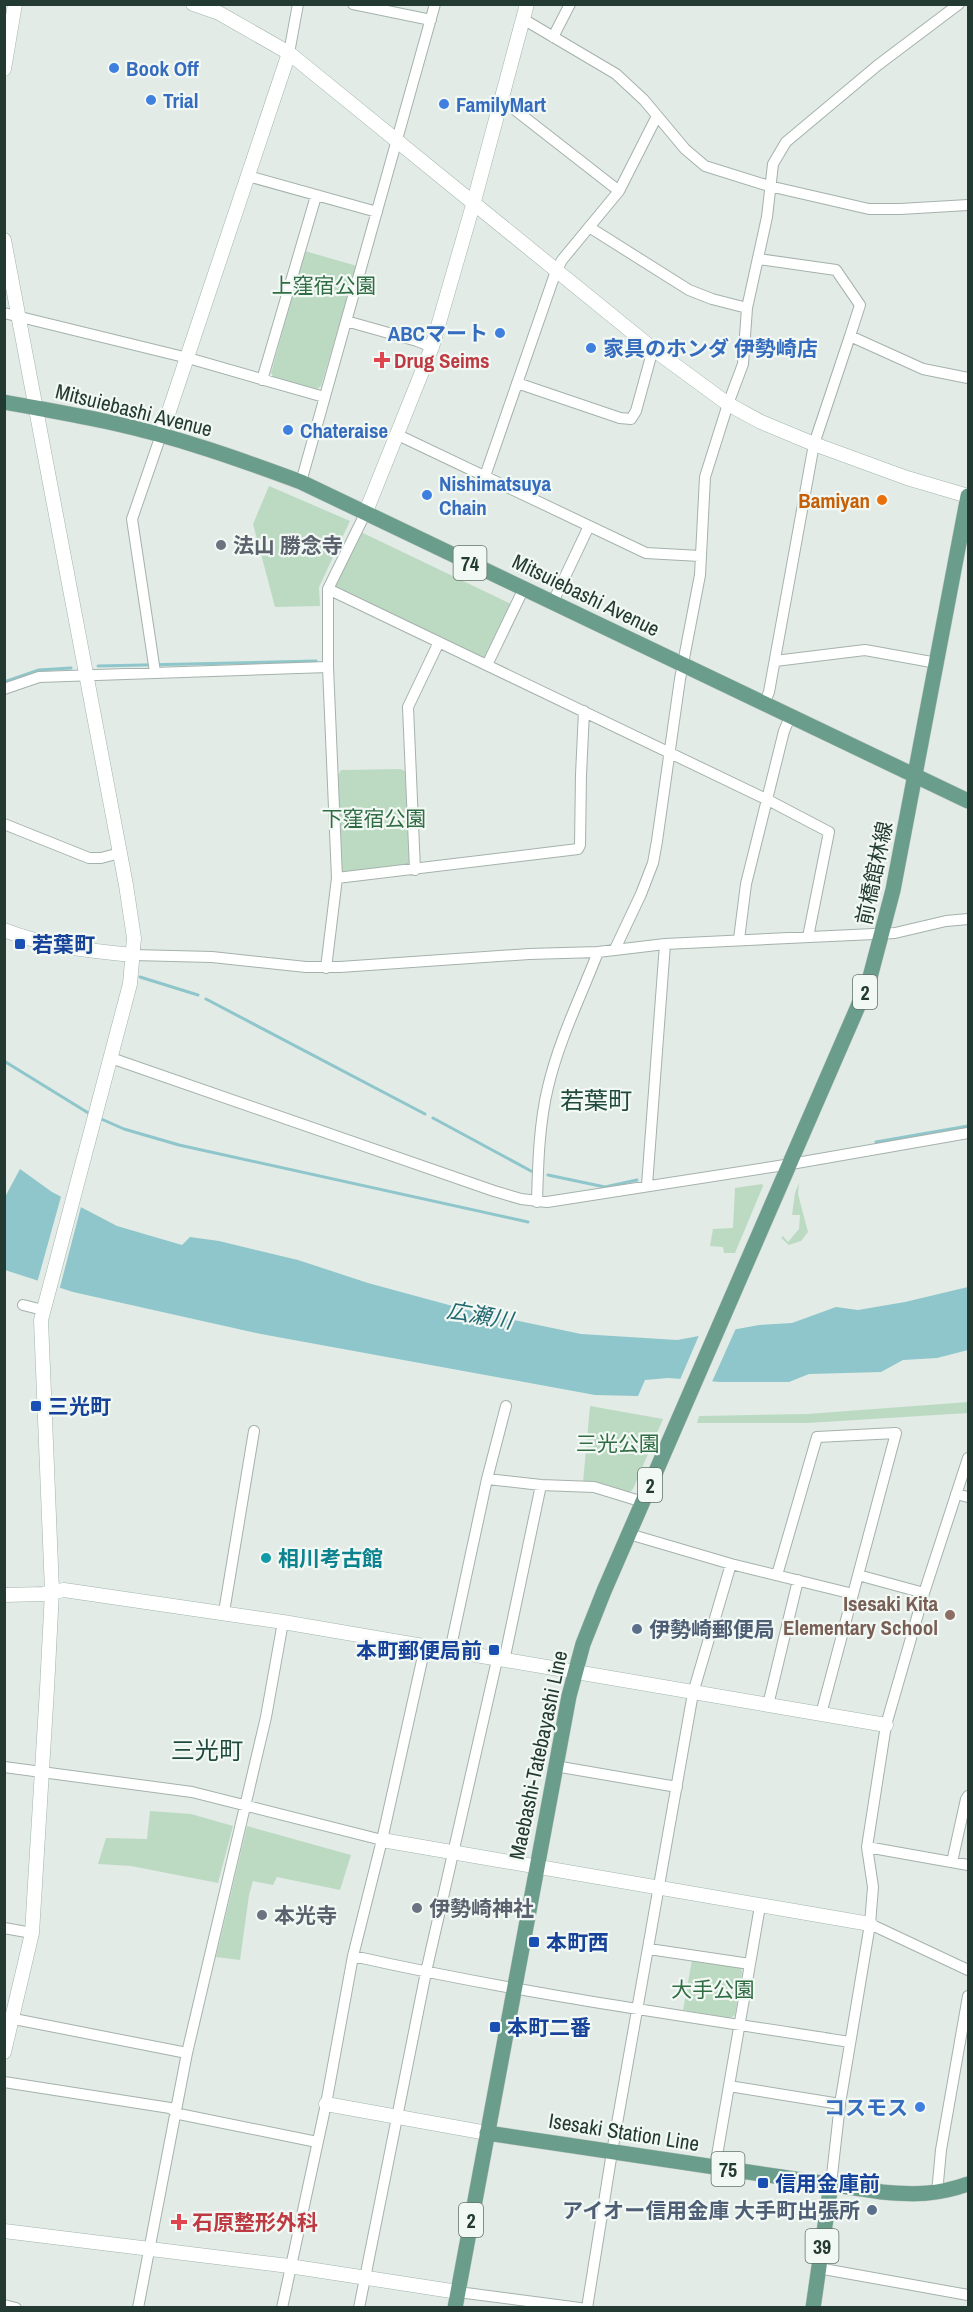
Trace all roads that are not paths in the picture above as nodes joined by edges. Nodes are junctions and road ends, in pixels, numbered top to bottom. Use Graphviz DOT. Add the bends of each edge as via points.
graph roads {
  1 [pos="15,4"];
  2 [pos="193,4"];
  3 [pos="298,4"];
  4 [pos="353,4"];
  5 [pos="435,4"];
  6 [pos="527,4"];
  7 [pos="570,4"];
  8 [pos="959,4"];
  9 [pos="523,19"];
  10 [pos="431,20"];
  11 [pos="553,37"];
  12 [pos="6,47"];
  13 [pos="289,53"];
  14 [pos="4,69"];
  15 [pos="501,99"];
  16 [pos="657,116"];
  17 [pos="396,142"];
  18 [pos="248,176"];
  19 [pos="769,186"];
  20 [pos="619,191"];
  21 [pos="316,196"];
  22 [pos="473,205"];
  23 [pos="969,205"];
  24 [pos="377,212"];
  25 [pos="589,227"];
  26 [pos="4,240"];
  27 [pos="759,259"];
  28 [pos="556,272"];
  29 [pos="747,308"];
  30 [pos="11,314"];
  31 [pos="346,321"];
  32 [pos="850,336"];
  33 [pos="432,347"];
  34 [pos="653,349"];
  35 [pos="188,358"];
  36 [pos="969,378"];
  37 [pos="262,380"];
  38 [pos="517,383"];
  39 [pos="324,397"];
  40 [pos="4,402"];
  41 [pos="728,404"];
  42 [pos="35,408"];
  43 [pos="161,435"];
  44 [pos="398,435"];
  45 [pos="814,444"];
  46 [pos="485,476"];
  47 [pos="301,482"];
  48 [pos="969,496"];
  49 [pos="365,514"];
  50 [pos="589,526"];
  51 [pos="700,556"];
  52 [pos="524,588"];
  53 [pos="328,589"];
  54 [pos="553,602"];
  55 [pos="439,642"];
  56 [pos="775,661"];
  57 [pos="937,663"];
  58 [pos="487,665"];
  59 [pos="683,665"];
  60 [pos="328,668"];
  61 [pos="155,672"];
  62 [pos="87,675"];
  63 [pos="4,689"];
  64 [pos="764,704"];
  65 [pos="584,711"];
  66 [pos="790,717"];
  67 [pos="670,753"];
  68 [pos="916,777"];
  69 [pos="768,800"];
  70 [pos="969,801"];
  71 [pos="4,824"];
  72 [pos="120,853"];
  73 [pos="415,870"];
  74 [pos="337,878"];
  75 [pos="969,919"];
  76 [pos="4,930"];
  77 [pos="883,933"];
  78 [pos="808,937"];
  79 [pos="739,939"];
  80 [pos="665,944"];
  81 [pos="615,949"];
  82 [pos="598,952"];
  83 [pos="133,956"];
  84 [pos="326,968"];
  85 [pos="111,1058"];
  86 [pos="969,1133"];
  87 [pos="791,1164"];
  88 [pos="647,1185"];
  89 [pos="537,1202"];
  90 [pos="739,1281"];
  91 [pos="23,1305"];
  92 [pos="44,1306"];
  93 [pos="506,1406"];
  94 [pos="254,1431"];
  95 [pos="969,1458"];
  96 [pos="488,1479"];
  97 [pos="541,1485"];
  98 [pos="956,1494"];
  99 [pos="969,1497"];
  100 [pos="643,1502"];
  101 [pos="629,1534"];
  102 [pos="731,1564"];
  103 [pos="777,1575"];
  104 [pos="858,1575"];
  105 [pos="798,1580"];
  106 [pos="52,1592"];
  107 [pos="924,1593"];
  108 [pos="853,1594"];
  109 [pos="4,1595"];
  110 [pos="224,1612"];
  111 [pos="283,1622"];
  112 [pos="425,1647"];
  113 [pos="450,1651"];
  114 [pos="501,1660"];
  115 [pos="575,1673"];
  116 [pos="693,1693"];
  117 [pos="768,1705"];
  118 [pos="821,1714"];
  119 [pos="886,1725"];
  120 [pos="555,1766"];
  121 [pos="4,1767"];
  122 [pos="42,1772"];
  123 [pos="676,1787"];
  124 [pos="969,1796"];
  125 [pos="245,1805"];
  126 [pos="382,1840"];
  127 [pos="867,1847"];
  128 [pos="454,1852"];
  129 [pos="952,1862"];
  130 [pos="969,1865"];
  131 [pos="536,1866"];
  132 [pos="660,1888"];
  133 [pos="760,1906"];
  134 [pos="870,1924"];
  135 [pos="4,1928"];
  136 [pos="32,1933"];
  137 [pos="649,1949"];
  138 [pos="352,1956"];
  139 [pos="750,1964"];
  140 [pos="969,1970"];
  141 [pos="426,1972"];
  142 [pos="514,1988"];
  143 [pos="969,1996"];
  144 [pos="638,2007"];
  145 [pos="8,2018"];
  146 [pos="739,2024"];
  147 [pos="850,2042"];
  148 [pos="4,2052"];
  149 [pos="187,2053"];
  150 [pos="4,2082"];
  151 [pos="729,2086"];
  152 [pos="326,2104"];
  153 [pos="840,2104"];
  154 [pos="175,2112"];
  155 [pos="398,2117"];
  156 [pos="487,2133"];
  157 [pos="317,2142"];
  158 [pos="612,2152"];
  159 [pos="715,2167"];
  160 [pos="831,2184"];
  161 [pos="969,2184"];
  162 [pos="937,2193"];
  163 [pos="4,2231"];
  164 [pos="147,2249"];
  165 [pos="289,2266"];
  166 [pos="818,2268"];
  167 [pos="365,2278"];
  168 [pos="458,2292"];
  169 [pos="969,2295"];
  170 [pos="508,2303"];
  171 [pos="4,2305"];
  172 [pos="16,2307"];
  173 [pos="138,2307"];
  174 [pos="282,2307"];
  175 [pos="359,2307"];
  176 [pos="455,2307"];
  177 [pos="580,2307"];
  178 [pos="587,2307"];
  179 [pos="813,2307"];
  1 -- 12 [label="street"];
  2 -- 13 [label="street" via="219,13"];
  3 -- 13 [label="street"];
  4 -- 10 [label="street"];
  5 -- 10 [label="street"];
  6 -- 9 [label="street"];
  7 -- 11 [label="street"];
  8 -- 19 [label="street" via="786,142 773,164"];
  9 -- 11 [label="street"];
  9 -- 15 [label="street"];
  10 -- 17 [label="street"];
  11 -- 16 [label="street" via="616,74"];
  12 -- 14 [label="street"];
  13 -- 17 [label="street"];
  13 -- 18 [label="street"];
  15 -- 20 [label="street"];
  15 -- 22 [label="street"];
  16 -- 19 [label="street" via="705,166"];
  16 -- 20 [label="street"];
  17 -- 22 [label="street"];
  17 -- 24 [label="street"];
  18 -- 21 [label="street"];
  18 -- 35 [label="street"];
  19 -- 23 [label="street" via="869,208"];
  19 -- 27 [label="street"];
  20 -- 25 [label="street"];
  21 -- 24 [label="street"];
  21 -- 37 [label="street"];
  22 -- 28 [label="street"];
  22 -- 33 [label="street"];
  24 -- 31 [label="street"];
  25 -- 28 [label="street"];
  25 -- 29 [label="street" via="689,290"];
  26 -- 30 [label="street"];
  27 -- 29 [label="street"];
  27 -- 32 [label="street" via="836,270 860,305"];
  28 -- 34 [label="street"];
  28 -- 38 [label="street"];
  29 -- 41 [label="street" via="742,364"];
  30 -- 35 [label="street"];
  30 -- 42 [label="street"];
  31 -- 33 [label="street"];
  31 -- 39 [label="street"];
  32 -- 36 [label="street" via="922,369"];
  32 -- 45 [label="street"];
  33 -- 44 [label="street"];
  34 -- 38 [label="street" via="631,419"];
  34 -- 41 [label="street"];
  35 -- 37 [label="street"];
  35 -- 43 [label="street"];
  37 -- 39 [label="street"];
  38 -- 46 [label="street"];
  39 -- 47 [label="street"];
  40 -- 42 [label="main road, Mitsuiebashi Avenue / 74"];
  41 -- 45 [label="street"];
  41 -- 51 [label="street" via="705,477"];
  42 -- 43 [label="main road, Mitsuiebashi Avenue / 74"];
  42 -- 62 [label="street"];
  43 -- 47 [label="main road, Mitsuiebashi Avenue / 74"];
  43 -- 61 [label="street" via="132,519"];
  44 -- 46 [label="street"];
  44 -- 49 [label="street"];
  45 -- 48 [label="street"];
  45 -- 56 [label="street"];
  46 -- 50 [label="street"];
  47 -- 49 [label="main road, Mitsuiebashi Avenue / 74"];
  48 -- 57 [label="main road, 前橋館林線 / 2"];
  49 -- 52 [label="main road, Mitsuiebashi Avenue / 74"];
  49 -- 53 [label="street"];
  50 -- 51 [label="street" via="652,555"];
  50 -- 54 [label="street"];
  51 -- 59 [label="street"];
  52 -- 54 [label="main road, Mitsuiebashi Avenue / 74"];
  52 -- 58 [label="street"];
  53 -- 55 [label="street"];
  53 -- 60 [label="street"];
  54 -- 59 [label="main road, Mitsuiebashi Avenue / 74"];
  55 -- 58 [label="street"];
  55 -- 73 [label="street" via="408,707"];
  56 -- 57 [label="street" via="865,650"];
  56 -- 64 [label="street"];
  57 -- 68 [label="main road, 前橋館林線 / 2"];
  58 -- 65 [label="street"];
  59 -- 64 [label="main road, Mitsuiebashi Avenue / 74"];
  59 -- 67 [label="street"];
  60 -- 61 [label="street"];
  60 -- 74 [label="street"];
  61 -- 62 [label="street"];
  62 -- 63 [label="street" via="39,677"];
  62 -- 72 [label="street"];
  64 -- 66 [label="main road, Mitsuiebashi Avenue / 74"];
  65 -- 67 [label="street"];
  65 -- 73 [label="street" via="579,849"];
  66 -- 68 [label="main road, Mitsuiebashi Avenue / 74"];
  66 -- 69 [label="street"];
  67 -- 69 [label="street"];
  67 -- 81 [label="street" via="653,863"];
  68 -- 70 [label="main road, Mitsuiebashi Avenue / 74"];
  68 -- 77 [label="main road, 前橋館林線 / 2"];
  69 -- 78 [label="street" via="829,832"];
  69 -- 79 [label="street" via="743,901"];
  71 -- 72 [label="street" via="89,858"];
  72 -- 83 [label="street" via="132,921"];
  73 -- 74 [label="street"];
  74 -- 84 [label="street"];
  75 -- 77 [label="street"];
  76 -- 83 [label="street" via="80,949"];
  77 -- 78 [label="street"];
  77 -- 87 [label="main road, 前橋館林線 / 2" via="862,1000"];
  78 -- 79 [label="street"];
  79 -- 80 [label="street"];
  80 -- 81 [label="street"];
  80 -- 88 [label="street"];
  81 -- 82 [label="street"];
  82 -- 84 [label="street"];
  82 -- 89 [label="street" via="548,1087"];
  83 -- 84 [label="street"];
  83 -- 85 [label="street"];
  85 -- 89 [label="street" via="494,1191"];
  85 -- 92 [label="street"];
  86 -- 87 [label="street"];
  87 -- 88 [label="street"];
  87 -- 90 [label="main road, 前橋館林線 / 2"];
  88 -- 89 [label="street"];
  90 -- 100 [label="main road, Maebashi-Tatebayashi Line / 2"];
  91 -- 92 [label="street"];
  92 -- 106 [label="street" via="40,1329"];
  93 -- 96 [label="street"];
  94 -- 110 [label="street"];
  95 -- 98 [label="street"];
  96 -- 97 [label="street"];
  96 -- 113 [label="street"];
  97 -- 100 [label="street" via="594,1487"];
  97 -- 114 [label="street"];
  98 -- 99 [label="street"];
  98 -- 107 [label="street"];
  100 -- 101 [label="main road, Maebashi-Tatebayashi Line / 2"];
  101 -- 102 [label="street"];
  101 -- 115 [label="main road, Maebashi-Tatebayashi Line / 2"];
  102 -- 103 [label="street"];
  102 -- 116 [label="street"];
  103 -- 104 [label="street" via="817,1437 896,1433"];
  103 -- 105 [label="street"];
  104 -- 107 [label="street"];
  104 -- 108 [label="street"];
  105 -- 108 [label="street"];
  105 -- 117 [label="street"];
  106 -- 109 [label="street"];
  106 -- 110 [label="street" via="64,1590"];
  106 -- 122 [label="street"];
  107 -- 119 [label="street"];
  108 -- 118 [label="street"];
  110 -- 111 [label="street"];
  111 -- 112 [label="street"];
  111 -- 125 [label="street"];
  112 -- 113 [label="street"];
  112 -- 126 [label="street"];
  113 -- 114 [label="street"];
  114 -- 115 [label="street"];
  114 -- 128 [label="street"];
  115 -- 116 [label="street"];
  115 -- 120 [label="main road, Maebashi-Tatebayashi Line / 2"];
  116 -- 117 [label="street"];
  116 -- 123 [label="street"];
  117 -- 118 [label="street"];
  118 -- 119 [label="street"];
  119 -- 127 [label="street"];
  120 -- 123 [label="street"];
  120 -- 131 [label="main road, Maebashi-Tatebayashi Line / 2"];
  121 -- 122 [label="street"];
  122 -- 125 [label="street" via="192,1792"];
  122 -- 136 [label="street"];
  123 -- 132 [label="street"];
  124 -- 129 [label="street"];
  125 -- 126 [label="street"];
  125 -- 149 [label="street"];
  126 -- 128 [label="street"];
  126 -- 138 [label="street"];
  127 -- 129 [label="street"];
  127 -- 134 [label="street" via="873,1887"];
  128 -- 131 [label="street"];
  128 -- 141 [label="street"];
  129 -- 130 [label="street"];
  131 -- 132 [label="street"];
  131 -- 142 [label="main road, Maebashi-Tatebayashi Line / 2"];
  132 -- 133 [label="street"];
  132 -- 137 [label="street"];
  133 -- 134 [label="street"];
  133 -- 139 [label="street"];
  134 -- 140 [label="street"];
  134 -- 147 [label="street"];
  135 -- 136 [label="street"];
  136 -- 145 [label="street"];
  137 -- 139 [label="street"];
  137 -- 144 [label="street"];
  138 -- 141 [label="street"];
  138 -- 152 [label="street"];
  139 -- 146 [label="street"];
  141 -- 142 [label="street"];
  141 -- 155 [label="street"];
  142 -- 144 [label="street"];
  142 -- 156 [label="main road, Maebashi-Tatebayashi Line / 2"];
  143 -- 162 [label="street"];
  144 -- 146 [label="street"];
  144 -- 158 [label="street"];
  145 -- 148 [label="street"];
  145 -- 149 [label="street"];
  146 -- 147 [label="street"];
  146 -- 151 [label="street"];
  147 -- 153 [label="street"];
  149 -- 154 [label="street"];
  150 -- 154 [label="street" via="170,2108"];
  151 -- 153 [label="street"];
  151 -- 159 [label="street"];
  152 -- 155 [label="street"];
  152 -- 157 [label="street"];
  153 -- 160 [label="street"];
  154 -- 157 [label="street"];
  154 -- 164 [label="street"];
  155 -- 156 [label="street"];
  155 -- 167 [label="street"];
  156 -- 158 [label="main road, Isesaki Station Line / 75"];
  156 -- 168 [label="main road, Maebashi-Tatebayashi Line / 2"];
  157 -- 165 [label="street"];
  158 -- 159 [label="main road, Isesaki Station Line / 75"];
  158 -- 178 [label="street"];
  159 -- 160 [label="main road, Isesaki Station Line / 75"];
  160 -- 162 [label="main road, Isesaki Station Line / 75" via="911,2195"];
  160 -- 166 [label="main road, 39"];
  161 -- 162 [label="main road, Isesaki Station Line / 75"];
  163 -- 164 [label="street"];
  164 -- 165 [label="street"];
  164 -- 173 [label="street"];
  165 -- 167 [label="street"];
  165 -- 174 [label="street"];
  166 -- 169 [label="street"];
  166 -- 179 [label="main road, 39"];
  167 -- 168 [label="street"];
  167 -- 175 [label="street"];
  168 -- 170 [label="street"];
  168 -- 176 [label="main road, Maebashi-Tatebayashi Line / 2"];
  170 -- 177 [label="street"];
  171 -- 172 [label="street"];
}
